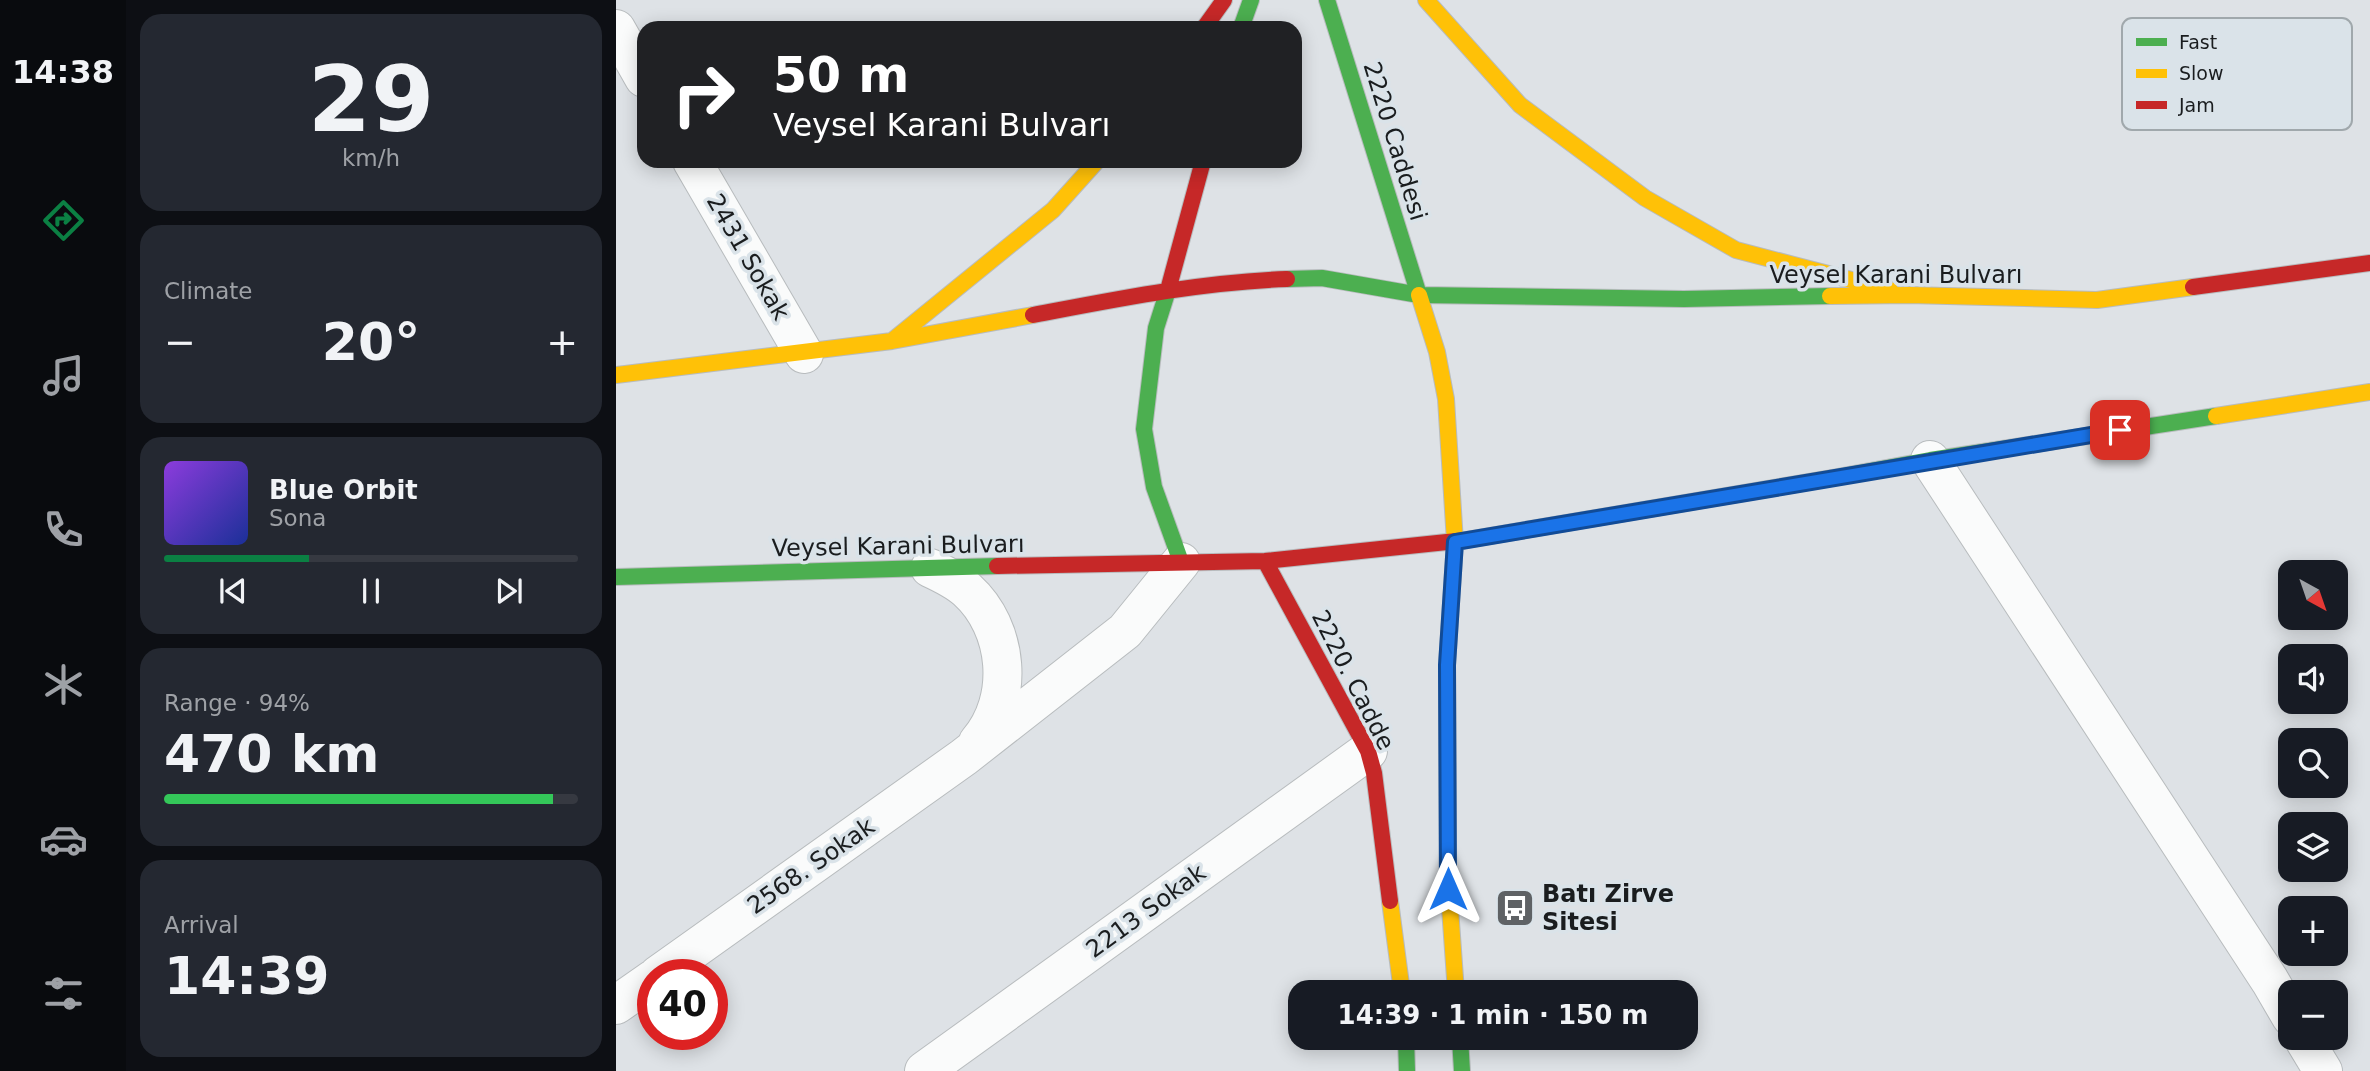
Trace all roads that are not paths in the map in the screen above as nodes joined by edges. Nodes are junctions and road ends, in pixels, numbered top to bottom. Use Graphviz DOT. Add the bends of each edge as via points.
graph roads {
  1 [pos="1224,0"];
  2 [pos="1251,0"];
  3 [pos="1327,0"];
  4 [pos="1426,0"];
  5 [pos="1209,21"];
  6 [pos="1244,21"];
  7 [pos="616,29"];
  8 [pos="637,66"];
  9 [pos="696,168"];
  10 [pos="1091,168"];
  11 [pos="1201,168"];
  12 [pos="2370,263"];
  13 [pos="1168,290"];
  14 [pos="1419,295"];
  15 [pos="1909,295"];
  16 [pos="892,341"];
  17 [pos="804,354"];
  18 [pos="616,375"];
  19 [pos="2370,392"];
  20 [pos="1930,460"];
  21 [pos="1455,542"];
  22 [pos="1265,561"];
  23 [pos="1181,562"];
  24 [pos="930,568"];
  25 [pos="616,577"];
  26 [pos="1368,751"];
  27 [pos="964,757"];
  28 [pos="680,959"];
  29 [pos="1400,980"];
  30 [pos="1455,980"];
  31 [pos="637,990"];
  32 [pos="2278,995"];
  33 [pos="616,1005"];
  34 [pos="1406,1050"];
  35 [pos="1461,1050"];
  36 [pos="2310,1050"];
  37 [pos="924,1071"];
  38 [pos="1407,1071"];
  39 [pos="1462,1071"];
  40 [pos="2322,1071"];
  1 -- 5 [label="main road"];
  2 -- 6 [label="main road"];
  3 -- 14 [label="main road, 2220 Caddesi"];
  4 -- 15 [label="main road" via="1520,105 1645,198 1736,250"];
  7 -- 8 [label="street"];
  9 -- 17 [label="street, 2431 Sokak"];
  10 -- 16 [label="main road" via="1053,210"];
  11 -- 13 [label="main road"];
  12 -- 15 [label="main road, Veysel Karani Bulvarı" via="2097,300"];
  13 -- 14 [label="main road, Veysel Karani Bulvarı" via="1236,281 1322,278"];
  13 -- 16 [label="main road, Veysel Karani Bulvarı"];
  13 -- 23 [label="main road" via="1156,328 1144,429 1154,487"];
  14 -- 15 [label="main road, Veysel Karani Bulvarı" via="1684,299"];
  14 -- 21 [label="main road" via="1437,353 1445,401"];
  16 -- 17 [label="main road, Veysel Karani Bulvarı"];
  17 -- 18 [label="main road, Veysel Karani Bulvarı"];
  19 -- 20 [label="main road, Veysel Karani Bulvarı"];
  20 -- 21 [label="main road, Veysel Karani Bulvarı"];
  20 -- 32 [label="street"];
  21 -- 22 [label="main road, Veysel Karani Bulvarı"];
  21 -- 30 [label="main road" via="1447,665 1448,889"];
  22 -- 23 [label="main road, Veysel Karani Bulvarı"];
  22 -- 26 [label="main road, 2220. Cadde"];
  23 -- 24 [label="main road, Veysel Karani Bulvarı"];
  23 -- 27 [label="street, 2568. Sokak" via="1125,631"];
  24 -- 25 [label="main road, Veysel Karani Bulvarı"];
  24 -- 27 [label="street, 2568. Sokak" via="959,584 983,608 1000,648 1003,672 993,719"];
  26 -- 29 [label="main road, 2220. Cadde"];
  26 -- 37 [label="street, 2213 Sokak"];
  27 -- 28 [label="street, 2568. Sokak"];
  31 -- 33 [label="street"];
  34 -- 38 [label="main road"];
  35 -- 39 [label="main road"];
  36 -- 40 [label="street"];
}
